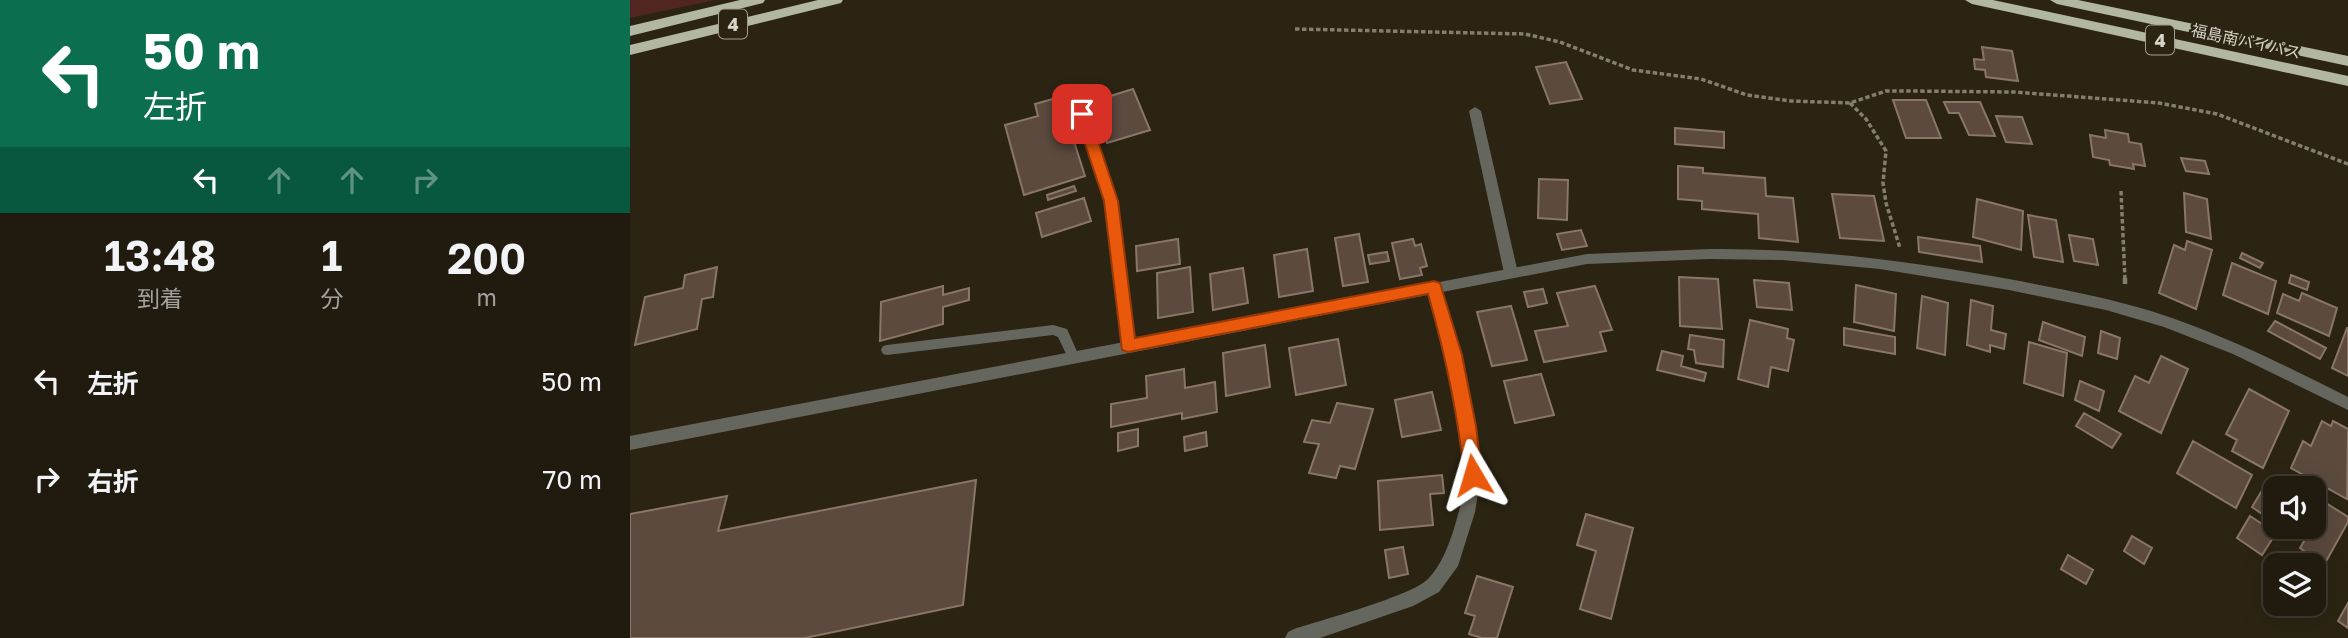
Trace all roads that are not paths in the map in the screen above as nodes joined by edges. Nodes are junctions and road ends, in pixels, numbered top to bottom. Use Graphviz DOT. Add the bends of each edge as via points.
graph roads {
  1 [pos="758,0"];
  2 [pos="836,0"];
  3 [pos="1972,0"];
  4 [pos="2057,0"];
  5 [pos="630,31"];
  6 [pos="630,50"];
  7 [pos="2348,61"];
  8 [pos="2348,81"];
  9 [pos="1475,111"];
  10 [pos="1082,114"];
  11 [pos="1511,273"];
  12 [pos="1434,287"];
  13 [pos="1128,346"];
  14 [pos="887,350"];
  15 [pos="1073,356"];
  16 [pos="2348,404"];
  17 [pos="630,443"];
  18 [pos="1294,638"];
  1 -- 5 [label="highway, 4"];
  2 -- 6 [label="highway, 4"];
  3 -- 8 [label="highway, 福島南バイパス / 4"];
  4 -- 7 [label="highway, 福島南バイパス / 4"];
  9 -- 11 [label="street"];
  10 -- 13 [label="street" via="1111,201"];
  11 -- 12 [label="street"];
  11 -- 16 [label="street" via="1587,259 1780,255 1854,260 1998,282 2171,323"];
  12 -- 13 [label="street"];
  12 -- 18 [label="street" via="1468,426 1473,475 1452,560 1433,586 1407,600"];
  13 -- 15 [label="street"];
  14 -- 15 [label="lane" via="1053,330 1063,333"];
  15 -- 17 [label="street"];
}
